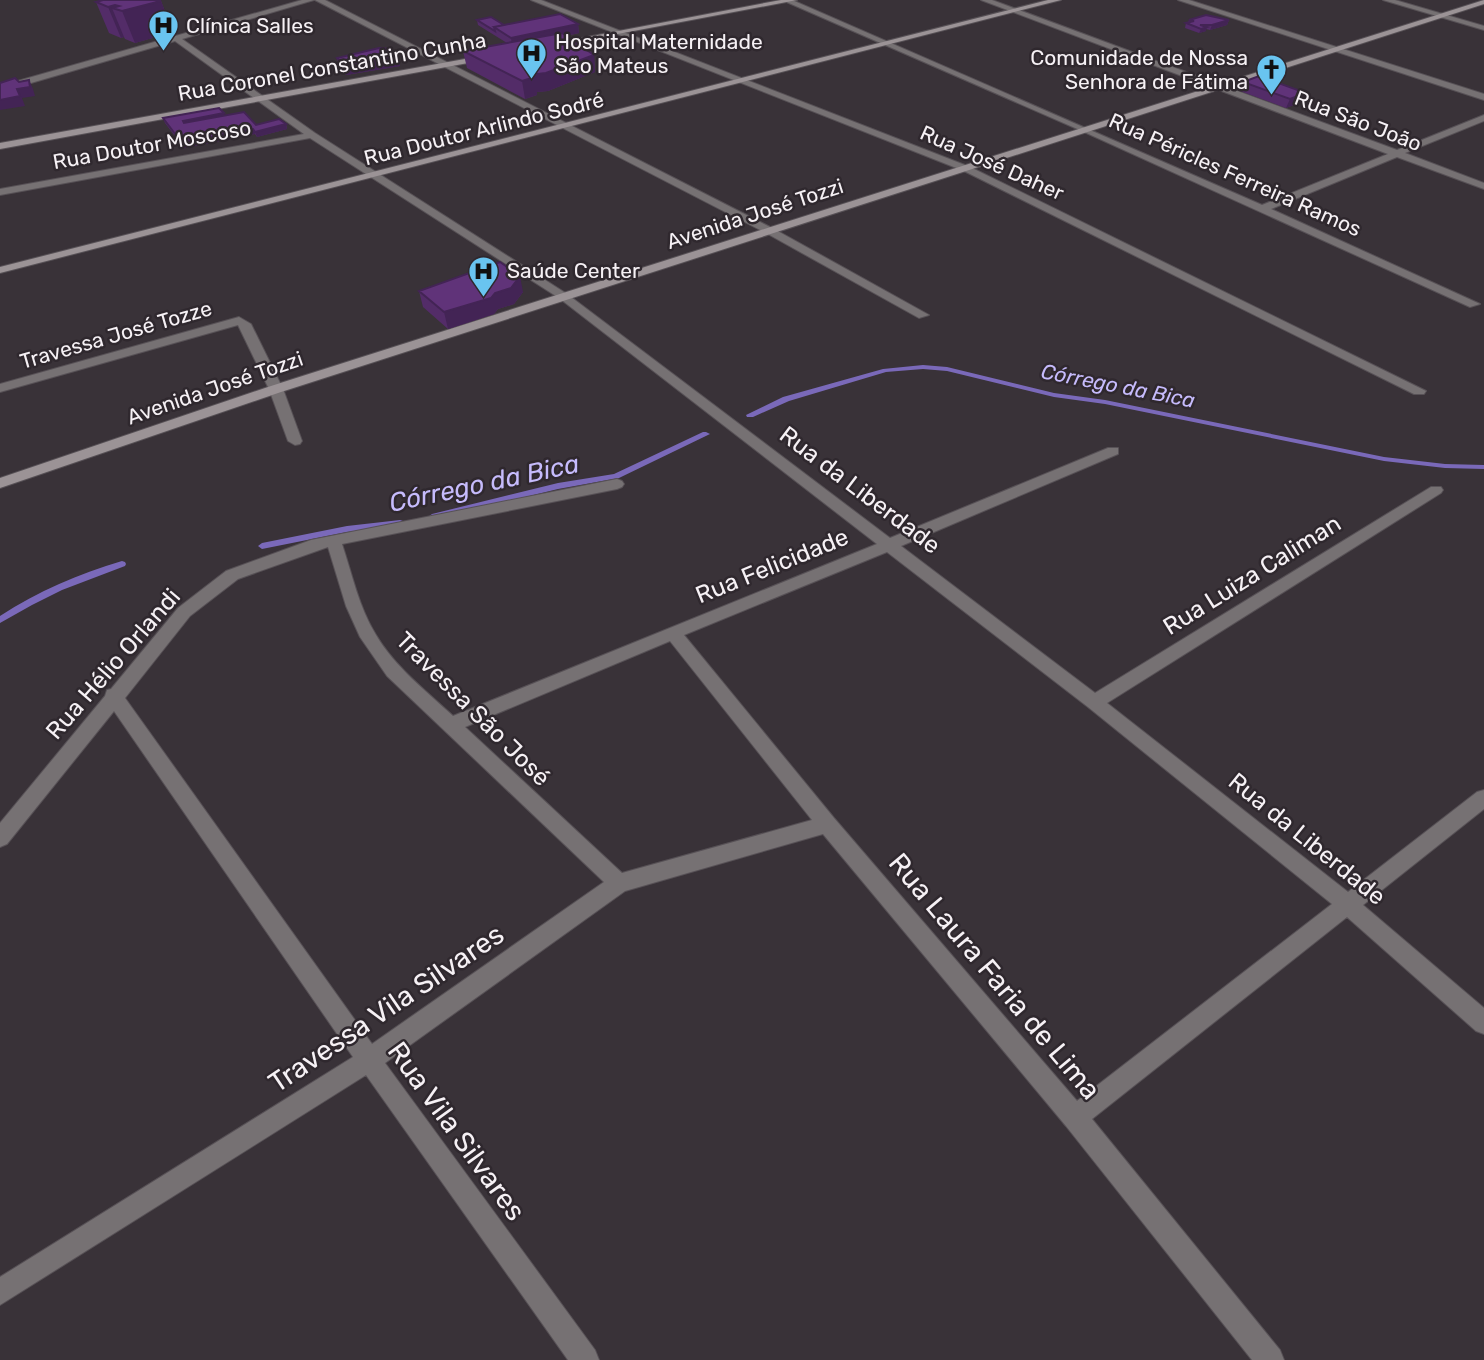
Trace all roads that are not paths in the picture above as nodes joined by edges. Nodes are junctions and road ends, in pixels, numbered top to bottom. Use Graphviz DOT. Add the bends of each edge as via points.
graph roads {
  1 [pos="310,0"];
  2 [pos="319,0"];
  3 [pos="535,0"];
  4 [pos="789,0"];
  5 [pos="985,0"];
  6 [pos="1057,0"];
  7 [pos="1182,0"];
  8 [pos="1387,0"];
  9 [pos="1484,2"];
  10 [pos="1014,11"];
  11 [pos="1441,15"];
  12 [pos="1484,28"];
  13 [pos="617,32"];
  14 [pos="175,38"];
  15 [pos="887,43"];
  16 [pos="538,47"];
  17 [pos="1336,49"];
  18 [pos="499,54"];
  19 [pos="446,64"];
  20 [pos="743,80"];
  21 [pos="1217,87"];
  22 [pos="0,89"];
  23 [pos="1484,97"];
  24 [pos="259,98"];
  25 [pos="1484,118"];
  26 [pos="562,126"];
  27 [pos="1085,129"];
  28 [pos="312,135"];
  29 [pos="0,146"];
  30 [pos="1395,154"];
  31 [pos="967,169"];
  32 [pos="373,175"];
  33 [pos="1484,186"];
  34 [pos="0,192"];
  35 [pos="1263,208"];
  36 [pos="770,231"];
  37 [pos="0,270"];
  38 [pos="563,296"];
  39 [pos="1474,304"];
  40 [pos="923,315"];
  41 [pos="0,388"];
  42 [pos="276,389"];
  43 [pos="1419,391"];
  44 [pos="295,441"];
  45 [pos="1113,451"];
  46 [pos="0,484"];
  47 [pos="617,484"];
  48 [pos="1436,490"];
  49 [pos="334,542"];
  50 [pos="890,546"];
  51 [pos="672,632"];
  52 [pos="114,695"];
  53 [pos="1094,702"];
  54 [pos="449,726"];
  55 [pos="1484,797"];
  56 [pos="827,824"];
  57 [pos="0,838"];
  58 [pos="620,883"];
  59 [pos="1346,902"];
  60 [pos="1484,1023"];
  61 [pos="369,1060"];
  62 [pos="1075,1117"];
  63 [pos="0,1292"];
  64 [pos="585,1360"];
  65 [pos="1270,1360"];
  1 -- 14 [label="street"];
  2 -- 19 [label="street"];
  3 -- 13 [label="street, Rua José Daher"];
  4 -- 13 [label="street"];
  4 -- 15 [label="street, Rua Péricles Ferreira Ramos"];
  5 -- 10 [label="street, Rua São João"];
  6 -- 10 [label="street, Rua Doutor Arlindo Sodré"];
  7 -- 17 [label="street"];
  8 -- 11 [label="street"];
  9 -- 11 [label="street, Avenida José Tozzi"];
  10 -- 15 [label="street, Rua Doutor Arlindo Sodré"];
  10 -- 21 [label="street, Rua São João"];
  11 -- 12 [label="street"];
  11 -- 17 [label="street, Avenida José Tozzi"];
  13 -- 16 [label="street"];
  13 -- 20 [label="street, Rua José Daher"];
  14 -- 22 [label="street"];
  14 -- 24 [label="street, Rua da Liberdade"];
  15 -- 20 [label="street, Rua Doutor Arlindo Sodré"];
  15 -- 27 [label="street, Rua Péricles Ferreira Ramos"];
  17 -- 21 [label="street, Avenida José Tozzi"];
  17 -- 23 [label="street"];
  18 -- 19 [label="street, Rua Coronel Constantino Cunha"];
  19 -- 24 [label="street, Rua Coronel Constantino Cunha"];
  19 -- 26 [label="street"];
  20 -- 26 [label="street, Rua Doutor Arlindo Sodré"];
  20 -- 31 [label="street, Rua José Daher"];
  21 -- 27 [label="street, Avenida José Tozzi"];
  21 -- 30 [label="street, Rua São João"];
  24 -- 28 [label="street, Rua da Liberdade"];
  24 -- 29 [label="street, Rua Coronel Constantino Cunha"];
  25 -- 30 [label="street"];
  26 -- 32 [label="street, Rua Doutor Arlindo Sodré"];
  26 -- 36 [label="street"];
  27 -- 31 [label="street, Avenida José Tozzi"];
  27 -- 35 [label="street, Rua Péricles Ferreira Ramos"];
  28 -- 32 [label="street, Rua da Liberdade"];
  28 -- 34 [label="street, Rua Doutor Moscoso"];
  30 -- 33 [label="street, Rua São João"];
  30 -- 35 [label="street"];
  31 -- 36 [label="street, Avenida José Tozzi"];
  31 -- 43 [label="street, Rua José Daher"];
  32 -- 37 [label="street, Rua Doutor Arlindo Sodré"];
  32 -- 38 [label="street, Rua da Liberdade"];
  35 -- 39 [label="street, Rua Péricles Ferreira Ramos"];
  36 -- 38 [label="street, Avenida José Tozzi"];
  36 -- 40 [label="street"];
  38 -- 42 [label="street, Avenida José Tozzi"];
  38 -- 50 [label="street, Rua da Liberdade"];
  41 -- 42 [label="street, Travessa José Tozze" via="242,322"];
  42 -- 44 [label="street"];
  42 -- 46 [label="street, Avenida José Tozzi"];
  45 -- 50 [label="street, Rua Felicidade"];
  47 -- 49 [label="street, Rua Hélio Orlandi"];
  48 -- 53 [label="street, Rua Luiza Caliman"];
  49 -- 52 [label="street, Rua Hélio Orlandi" via="279,555 232,575 184,612"];
  49 -- 54 [label="street, Travessa São José" via="368,637 393,671"];
  50 -- 51 [label="street, Rua Felicidade"];
  50 -- 53 [label="street, Rua da Liberdade"];
  51 -- 54 [label="street, Rua Felicidade"];
  51 -- 56 [label="street, Rua Laura Faria de Lima"];
  52 -- 57 [label="street, Rua Hélio Orlandi"];
  52 -- 61 [label="street, Rua Vila Silvares"];
  53 -- 59 [label="street, Rua da Liberdade"];
  54 -- 58 [label="street, Travessa São José"];
  55 -- 59 [label="street"];
  56 -- 58 [label="street, Travessa Vila Silvares"];
  56 -- 62 [label="street, Rua Laura Faria de Lima"];
  58 -- 61 [label="street, Travessa Vila Silvares"];
  59 -- 60 [label="street, Rua da Liberdade"];
  59 -- 62 [label="street"];
  61 -- 63 [label="street, Travessa Vila Silvares"];
  61 -- 64 [label="street, Rua Vila Silvares"];
  62 -- 65 [label="street, Rua Laura Faria de Lima"];
}
